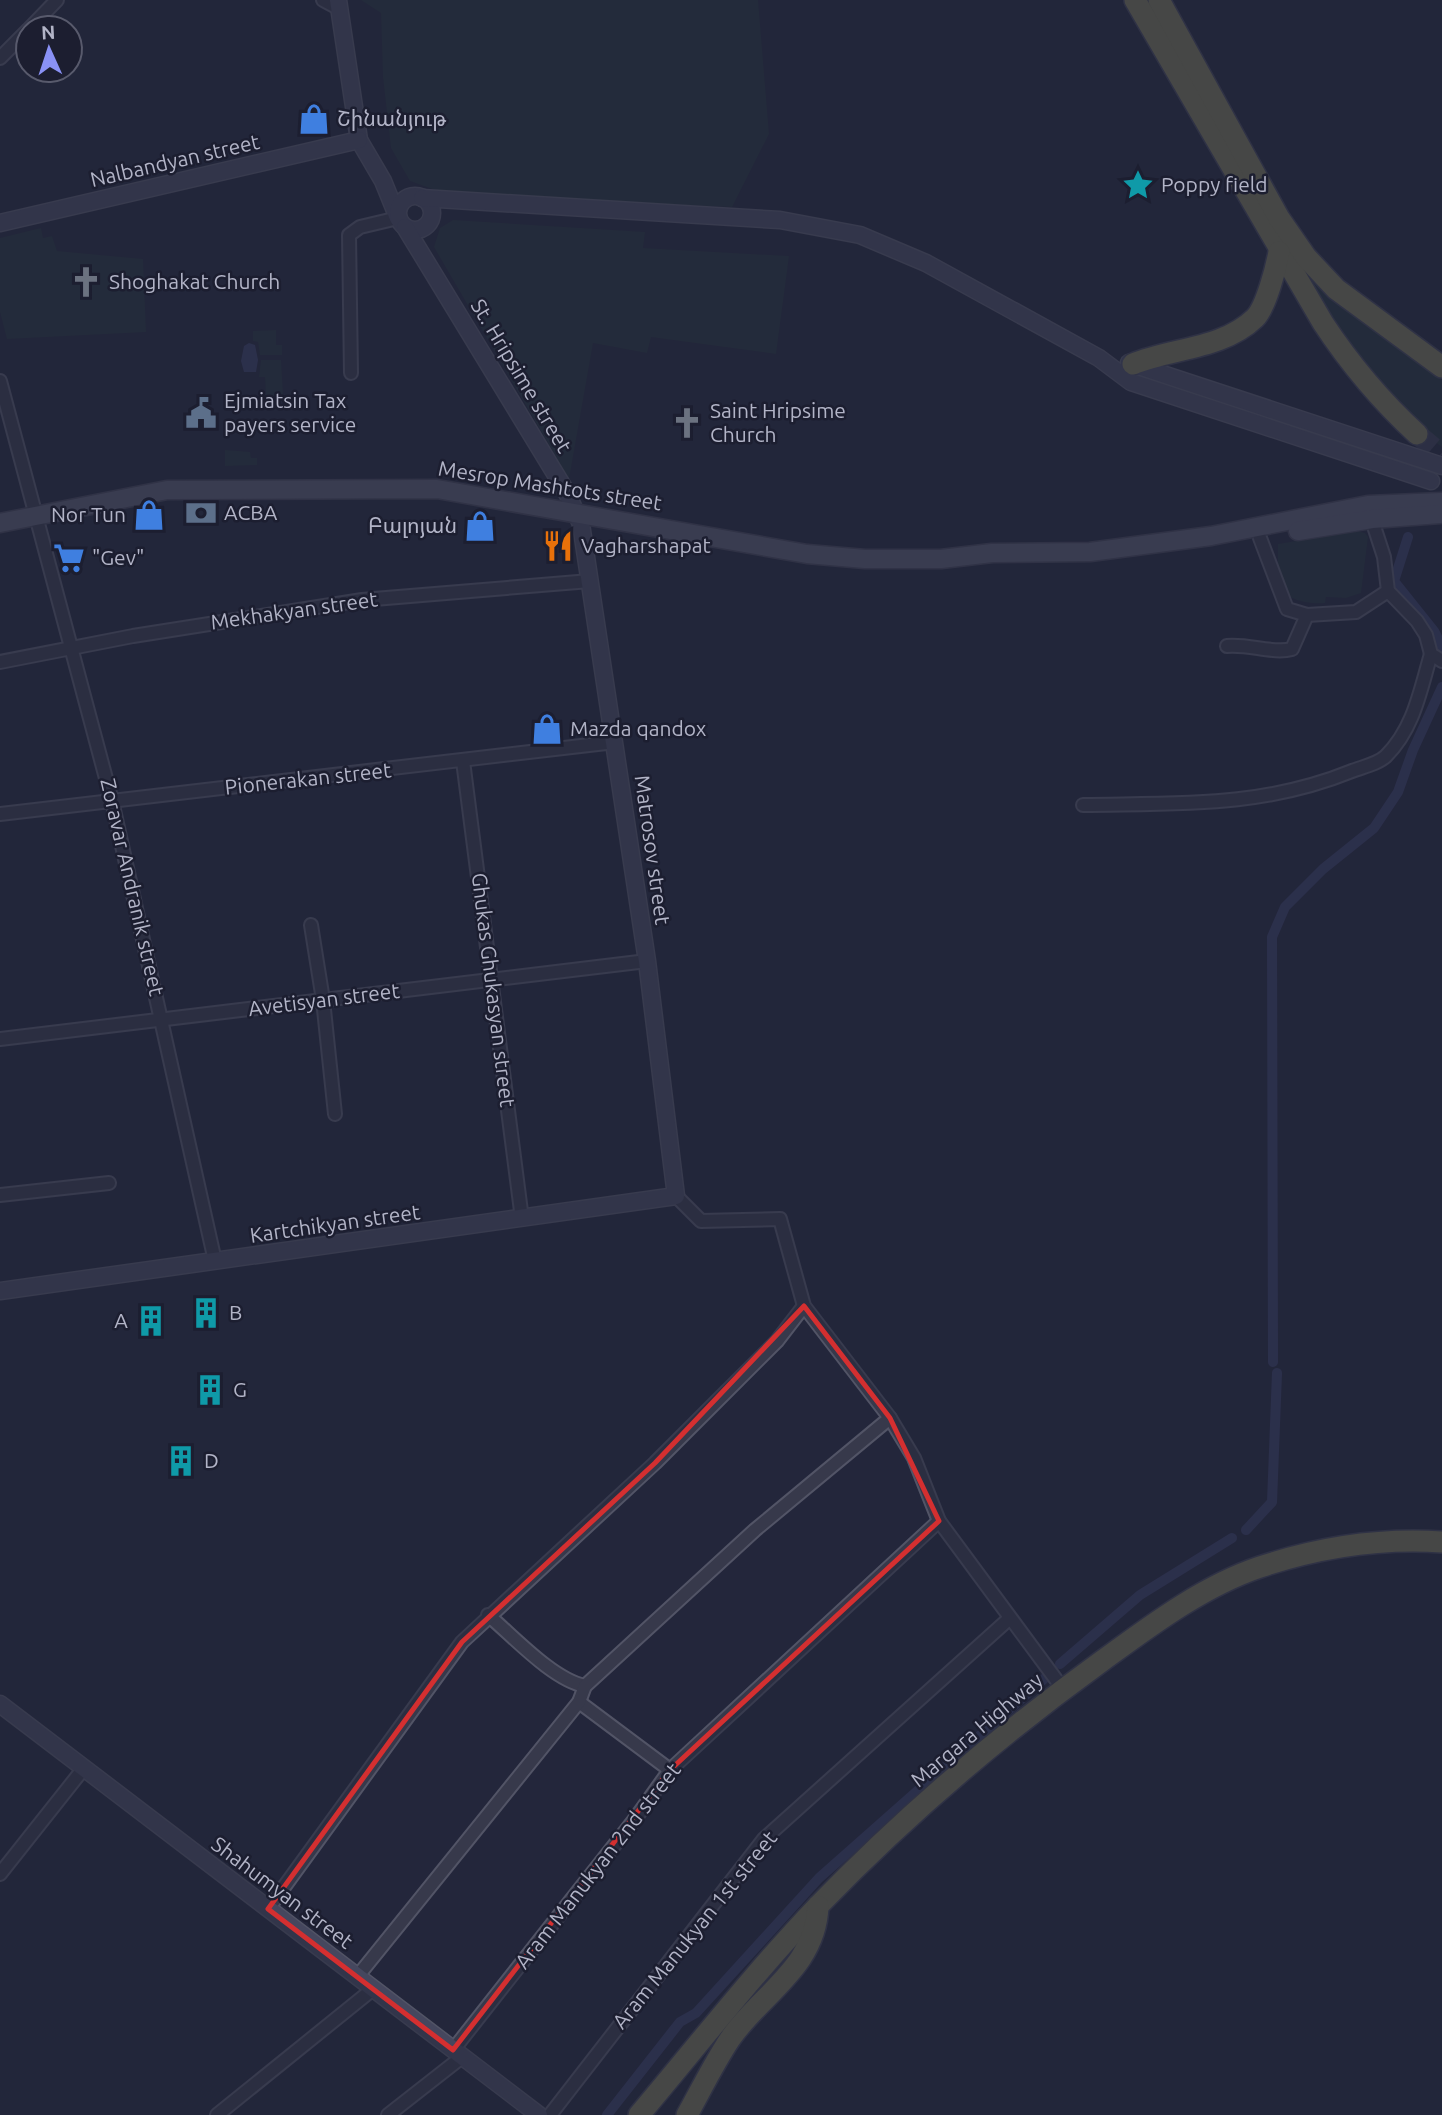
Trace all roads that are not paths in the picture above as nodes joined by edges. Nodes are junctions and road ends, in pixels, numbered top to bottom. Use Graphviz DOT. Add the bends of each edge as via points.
graph roads {
  1 [pos="57,0"];
  2 [pos="323,0"];
  3 [pos="1136,0"];
  4 [pos="1159,0"];
  5 [pos="338,4"];
  6 [pos="43,14"];
  7 [pos="14,44"];
  8 [pos="0,58"];
  9 [pos="359,140"];
  10 [pos="383,181"];
  11 [pos="420,197"];
  12 [pos="468,200"];
  13 [pos="429,221"];
  14 [pos="401,222"];
  15 [pos="0,223"];
  16 [pos="1279,251"];
  17 [pos="428,263"];
  18 [pos="1099,358"];
  19 [pos="1133,364"];
  20 [pos="1442,367"];
  21 [pos="351,373"];
  22 [pos="0,381"];
  23 [pos="1417,434"];
  24 [pos="1442,466"];
  25 [pos="1432,481"];
  26 [pos="1442,502"];
  27 [pos="575,512"];
  28 [pos="1370,512"];
  29 [pos="1442,514"];
  30 [pos="34,516"];
  31 [pos="0,523"];
  32 [pos="1260,538"];
  33 [pos="968,558"];
  34 [pos="590,581"];
  35 [pos="1388,591"];
  36 [pos="1307,615"];
  37 [pos="1227,646"];
  38 [pos="71,648"];
  39 [pos="1436,658"];
  40 [pos="0,662"];
  41 [pos="615,742"];
  42 [pos="463,761"];
  43 [pos="112,801"];
  44 [pos="1083,805"];
  45 [pos="0,814"];
  46 [pos="311,925"];
  47 [pos="647,961"];
  48 [pos="492,981"];
  49 [pos="323,1000"];
  50 [pos="163,1019"];
  51 [pos="0,1039"];
  52 [pos="335,1114"];
  53 [pos="109,1183"];
  54 [pos="0,1195"];
  55 [pos="676,1196"];
  56 [pos="522,1219"];
  57 [pos="215,1261"];
  58 [pos="0,1291"];
  59 [pos="804,1306"];
  60 [pos="890,1418"];
  61 [pos="939,1521"];
  62 [pos="1442,1542"];
  63 [pos="488,1615"];
  64 [pos="1010,1618"];
  65 [pos="585,1686"];
  66 [pos="1063,1689"];
  67 [pos="579,1702"];
  68 [pos="0,1704"];
  69 [pos="84,1768"];
  70 [pos="670,1770"];
  71 [pos="0,1874"];
  72 [pos="818,1906"];
  73 [pos="268,1909"];
  74 [pos="358,1977"];
  75 [pos="373,1989"];
  76 [pos="457,2053"];
  77 [pos="538,2114"];
  78 [pos="217,2115"];
  79 [pos="388,2115"];
  80 [pos="639,2115"];
  81 [pos="687,2115"];
  1 -- 6 [label="street"];
  2 -- 5 [label="street"];
  3 -- 16 [label="highway"];
  4 -- 20 [label="highway" via="1279,218 1306,257 1336,289"];
  5 -- 9 [label="street"];
  7 -- 8 [label="street"];
  9 -- 10 [label="street, St. Hripsime street"];
  9 -- 15 [label="street, Nalbandyan street"];
  10 -- 11 [label="street"];
  10 -- 14 [label="street, St. Hripsime street"];
  11 -- 12 [label="street"];
  11 -- 13 [label="street" via="430,205"];
  11 -- 14 [label="street" via="402,202"];
  12 -- 13 [label="street"];
  12 -- 18 [label="street" via="780,220 860,235 926,263"];
  13 -- 14 [label="street" via="416,230"];
  13 -- 17 [label="street"];
  14 -- 17 [label="street, St. Hripsime street"];
  14 -- 21 [label="street" via="359,227 349,235"];
  16 -- 19 [label="highway" via="1255,318 1229,336"];
  16 -- 23 [label="highway" via="1349,362"];
  17 -- 27 [label="street, St. Hripsime street"];
  18 -- 19 [label="street"];
  18 -- 25 [label="street" via="1131,382"];
  19 -- 24 [label="street"];
  22 -- 30 [label="street, Zoravar Andranik street"];
  26 -- 28 [label="main road"];
  27 -- 30 [label="main road, Mesrop Mashtots street" via="437,489 213,488 167,490"];
  27 -- 33 [label="main road, Mesrop Mashtots street" via="807,554 865,559"];
  27 -- 34 [label="street, Matrosov street"];
  28 -- 29 [label="main road"];
  28 -- 32 [label="main road"];
  28 -- 33 [label="main road" via="1149,547 992,553"];
  28 -- 35 [label="street" via="1384,557"];
  30 -- 31 [label="main road, Mesrop Mashtots street"];
  30 -- 38 [label="street, Zoravar Andranik street"];
  32 -- 33 [label="main road" via="1093,561 986,562"];
  32 -- 36 [label="street" via="1287,609"];
  34 -- 38 [label="street, Mekhakyan street" via="362,600"];
  34 -- 41 [label="street, Matrosov street"];
  35 -- 36 [label="street" via="1356,612"];
  35 -- 39 [label="street" via="1417,621"];
  36 -- 37 [label="street" via="1293,649"];
  38 -- 40 [label="street, Mekhakyan street"];
  38 -- 43 [label="street, Zoravar Andranik street"];
  39 -- 44 [label="street" via="1404,734 1383,758 1290,792 1236,802"];
  41 -- 42 [label="street, Pionerakan street"];
  41 -- 47 [label="street, Matrosov street"];
  42 -- 43 [label="street, Pionerakan street"];
  42 -- 48 [label="street, Ghukas Ghukasyan street"];
  43 -- 45 [label="street, Pionerakan street"];
  43 -- 50 [label="street, Zoravar Andranik street"];
  46 -- 49 [label="street"];
  47 -- 48 [label="street, Avetisyan street"];
  47 -- 55 [label="street, Matrosov street"];
  48 -- 49 [label="street, Avetisyan street"];
  48 -- 56 [label="street, Ghukas Ghukasyan street"];
  49 -- 50 [label="street, Avetisyan street"];
  49 -- 52 [label="street"];
  50 -- 51 [label="street, Avetisyan street"];
  50 -- 57 [label="street, Zoravar Andranik street"];
  53 -- 54 [label="street"];
  55 -- 56 [label="street, Kartchikyan street"];
  55 -- 59 [label="street" via="701,1221 780,1219"];
  56 -- 57 [label="street, Kartchikyan street"];
  57 -- 58 [label="street, Kartchikyan street"];
  59 -- 60 [label="street"];
  59 -- 63 [label="street" via="777,1341 655,1463"];
  60 -- 61 [label="street" via="914,1458"];
  60 -- 65 [label="street" via="755,1530"];
  61 -- 64 [label="street"];
  61 -- 70 [label="street, Aram Manukyan 2nd street"];
  62 -- 66 [label="highway, Margara Highway" via="1336,1547 1259,1567 1220,1584"];
  63 -- 65 [label="street" via="543,1662 574,1684"];
  63 -- 73 [label="street" via="462,1642"];
  64 -- 66 [label="street"];
  64 -- 77 [label="street, Aram Manukyan 1st street" via="764,1839"];
  65 -- 67 [label="street"];
  66 -- 72 [label="highway, Margara Highway" via="940,1791"];
  67 -- 70 [label="street"];
  67 -- 74 [label="street"];
  68 -- 69 [label="street, Shahumyan street"];
  69 -- 71 [label="street"];
  69 -- 73 [label="street, Shahumyan street"];
  70 -- 76 [label="street, Aram Manukyan 2nd street"];
  72 -- 80 [label="highway, Margara Highway"];
  72 -- 81 [label="highway" via="817,1930 806,1950 730,2038"];
  73 -- 74 [label="street, Shahumyan street"];
  74 -- 75 [label="street, Shahumyan street"];
  75 -- 76 [label="street, Shahumyan street"];
  75 -- 78 [label="street"];
  76 -- 77 [label="street, Shahumyan street"];
  76 -- 79 [label="street, Aram Manukyan 2nd street"];
}
